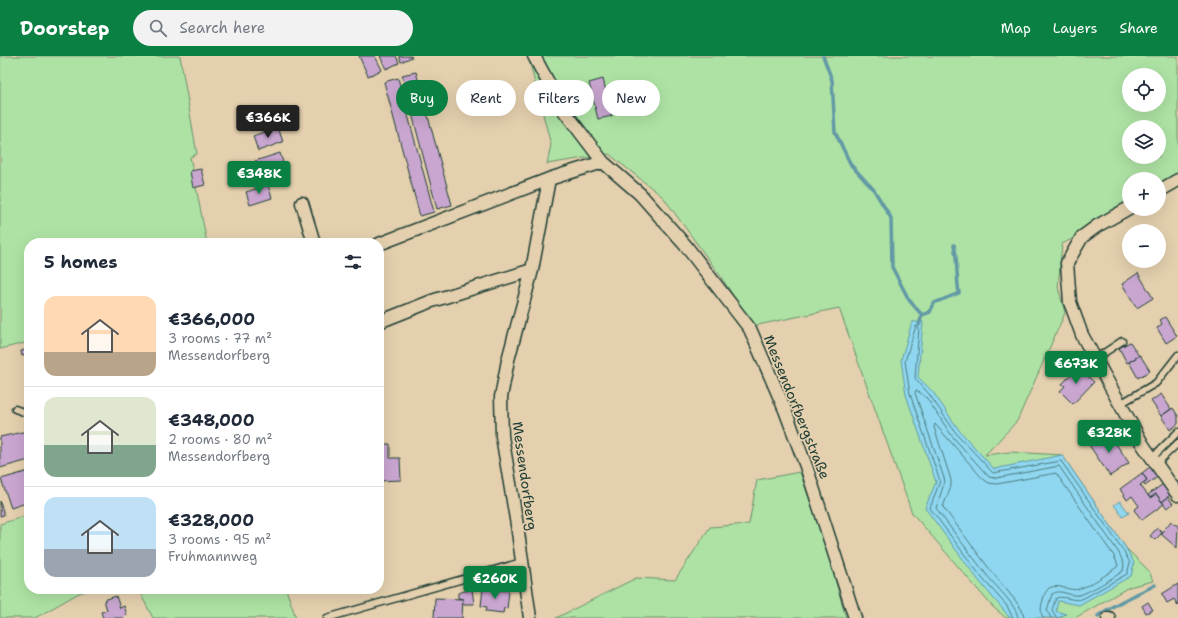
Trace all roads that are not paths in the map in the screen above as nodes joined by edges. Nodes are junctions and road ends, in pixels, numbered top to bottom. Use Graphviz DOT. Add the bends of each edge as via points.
graph roads {
  1 [pos="534,56"];
  2 [pos="603,162"];
  3 [pos="549,180"];
  4 [pos="1178,180"];
  5 [pos="1166,187"];
  6 [pos="302,203"];
  7 [pos="1122,212"];
  8 [pos="312,238"];
  9 [pos="384,242"];
  10 [pos="532,270"];
  11 [pos="384,320"];
  12 [pos="1122,342"];
  13 [pos="1178,355"];
  14 [pos="1095,359"];
  15 [pos="1120,404"];
  16 [pos="16,409"];
  17 [pos="24,412"];
  18 [pos="1178,432"];
  19 [pos="1178,444"];
  20 [pos="1154,461"];
  21 [pos="1178,495"];
  22 [pos="522,562"];
  23 [pos="327,618"];
  24 [pos="530,618"];
  25 [pos="855,618"];
  1 -- 2 [label="street" via="562,108"];
  2 -- 3 [label="street"];
  2 -- 25 [label="street, Messendorfbergstraße" via="640,194 686,246 750,329 807,469"];
  3 -- 9 [label="street"];
  3 -- 10 [label="street, Messendorfberg"];
  4 -- 5 [label="street"];
  6 -- 8 [label="street"];
  7 -- 14 [label="street" via="1082,237 1067,263 1070,302 1082,336"];
  10 -- 11 [label="street" via="432,301"];
  10 -- 22 [label="street, Messendorfberg" via="501,396 502,436"];
  12 -- 14 [label="lane"];
  13 -- 15 [label="lane" via="1156,383"];
  14 -- 15 [label="street"];
  15 -- 20 [label="street"];
  16 -- 17 [label="lane"];
  18 -- 20 [label="lane"];
  19 -- 20 [label="lane"];
  20 -- 21 [label="street"];
  22 -- 23 [label="lane"];
  22 -- 24 [label="street, Messendorfberg"];
}
